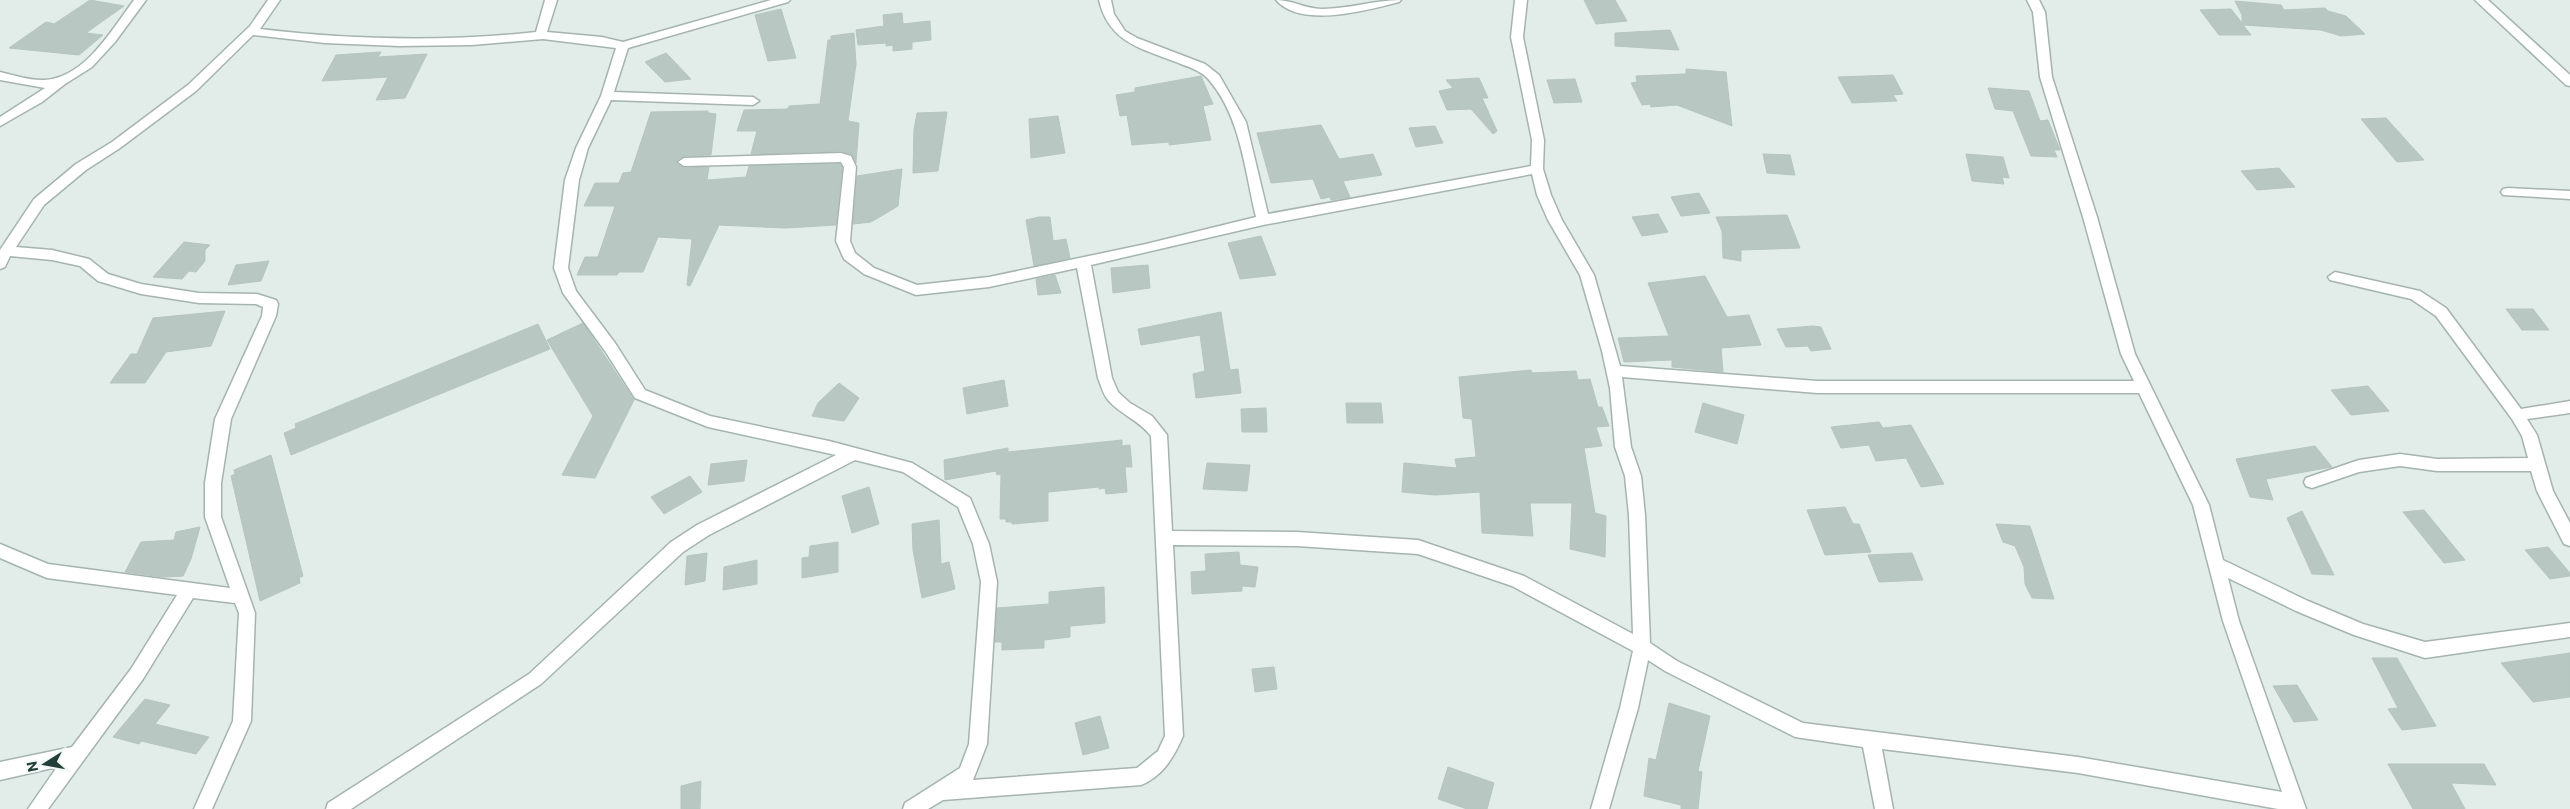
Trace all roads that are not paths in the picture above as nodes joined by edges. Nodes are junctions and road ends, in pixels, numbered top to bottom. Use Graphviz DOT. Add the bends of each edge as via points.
graph roads {
  1 [pos="140,0"];
  2 [pos="274,0"];
  3 [pos="551,0"];
  4 [pos="784,0"];
  5 [pos="1105,0"];
  6 [pos="1282,0"];
  7 [pos="1395,0"];
  8 [pos="1521,0"];
  9 [pos="2034,0"];
  10 [pos="2481,0"];
  11 [pos="254,28"];
  12 [pos="543,36"];
  13 [pos="623,46"];
  14 [pos="0,76"];
  15 [pos="2568,78"];
  16 [pos="61,81"];
  17 [pos="607,96"];
  18 [pos="753,101"];
  19 [pos="0,122"];
  20 [pos="684,162"];
  21 [pos="1537,169"];
  22 [pos="2508,192"];
  23 [pos="2570,195"];
  24 [pos="1263,220"];
  25 [pos="6,251"];
  26 [pos="1083,261"];
  27 [pos="0,264"];
  28 [pos="2335,277"];
  29 [pos="1614,371"];
  30 [pos="2144,387"];
  31 [pos="2570,407"];
  32 [pos="2517,415"];
  33 [pos="854,453"];
  34 [pos="2537,465"];
  35 [pos="2312,482"];
  36 [pos="2567,530"];
  37 [pos="1163,538"];
  38 [pos="0,551"];
  39 [pos="2216,564"];
  40 [pos="189,590"];
  41 [pos="242,597"];
  42 [pos="2570,630"];
  43 [pos="1642,647"];
  44 [pos="1871,740"];
  45 [pos="78,754"];
  46 [pos="0,771"];
  47 [pos="942,791"];
  48 [pos="2295,806"];
  49 [pos="37,809"];
  50 [pos="203,809"];
  51 [pos="335,809"];
  52 [pos="912,809"];
  53 [pos="1600,809"];
  54 [pos="1884,809"];
  1 -- 16 [label="street" via="82,69"];
  2 -- 11 [label="street"];
  3 -- 12 [label="street" via="541,31"];
  4 -- 13 [label="street"];
  5 -- 24 [label="street" via="1108,14 1122,34 1201,67 1214,78 1240,122"];
  6 -- 7 [label="street" via="1291,7 1323,11"];
  8 -- 21 [label="street" via="1517,37 1538,140"];
  9 -- 30 [label="street" via="2039,12 2046,77 2128,354"];
  10 -- 15 [label="street"];
  11 -- 12 [label="street" via="255,32 298,38 356,40 493,41"];
  11 -- 25 [label="street" via="186,93 81,167 39,202"];
  12 -- 13 [label="street" via="602,40"];
  13 -- 17 [label="street"];
  14 -- 16 [label="street" via="44,84"];
  16 -- 19 [label="street"];
  17 -- 18 [label="street"];
  17 -- 33 [label="street" via="582,148 572,180 561,268 570,292 640,394 708,421"];
  20 -- 26 [label="street" via="846,159 850,167 843,241 849,256 870,271 916,290 989,282"];
  21 -- 24 [label="street"];
  21 -- 29 [label="street" via="1544,196 1586,275"];
  22 -- 23 [label="street"];
  24 -- 26 [label="street"];
  25 -- 27 [label="street"];
  25 -- 41 [label="street" via="84,262 103,278 141,289 200,298 257,298 271,304 269,316 223,419 213,483 213,517"];
  26 -- 37 [label="street" via="1105,378 1112,395 1147,420 1159,435"];
  28 -- 32 [label="street" via="2415,295 2441,312"];
  29 -- 30 [label="street" via="1817,387"];
  29 -- 43 [label="street" via="1623,447 1633,476 1637,515"];
  30 -- 39 [label="street" via="2201,505"];
  31 -- 32 [label="street"];
  32 -- 34 [label="street" via="2529,435"];
  33 -- 47 [label="street" via="907,467 964,503 981,544 989,582 978,744 967,774"];
  33 -- 51 [label="street" via="703,530 677,547 535,679"];
  34 -- 35 [label="street" via="2438,465 2400,460 2359,466"];
  34 -- 36 [label="street" via="2545,491"];
  37 -- 43 [label="street" via="1297,539 1418,547 1518,581"];
  37 -- 47 [label="street" via="1174,736 1164,757 1141,776"];
  38 -- 40 [label="street" via="47,571"];
  39 -- 42 [label="street" via="2360,630 2425,650"];
  39 -- 48 [label="street" via="2231,621"];
  40 -- 41 [label="street"];
  40 -- 45 [label="street" via="138,674"];
  41 -- 50 [label="street" via="247,613 242,721"];
  43 -- 44 [label="street" via="1671,666 1801,731"];
  43 -- 53 [label="street" via="1629,708"];
  44 -- 48 [label="street" via="2078,765"];
  44 -- 54 [label="street"];
  45 -- 46 [label="street"];
  45 -- 49 [label="street"];
  47 -- 52 [label="street"];
}
